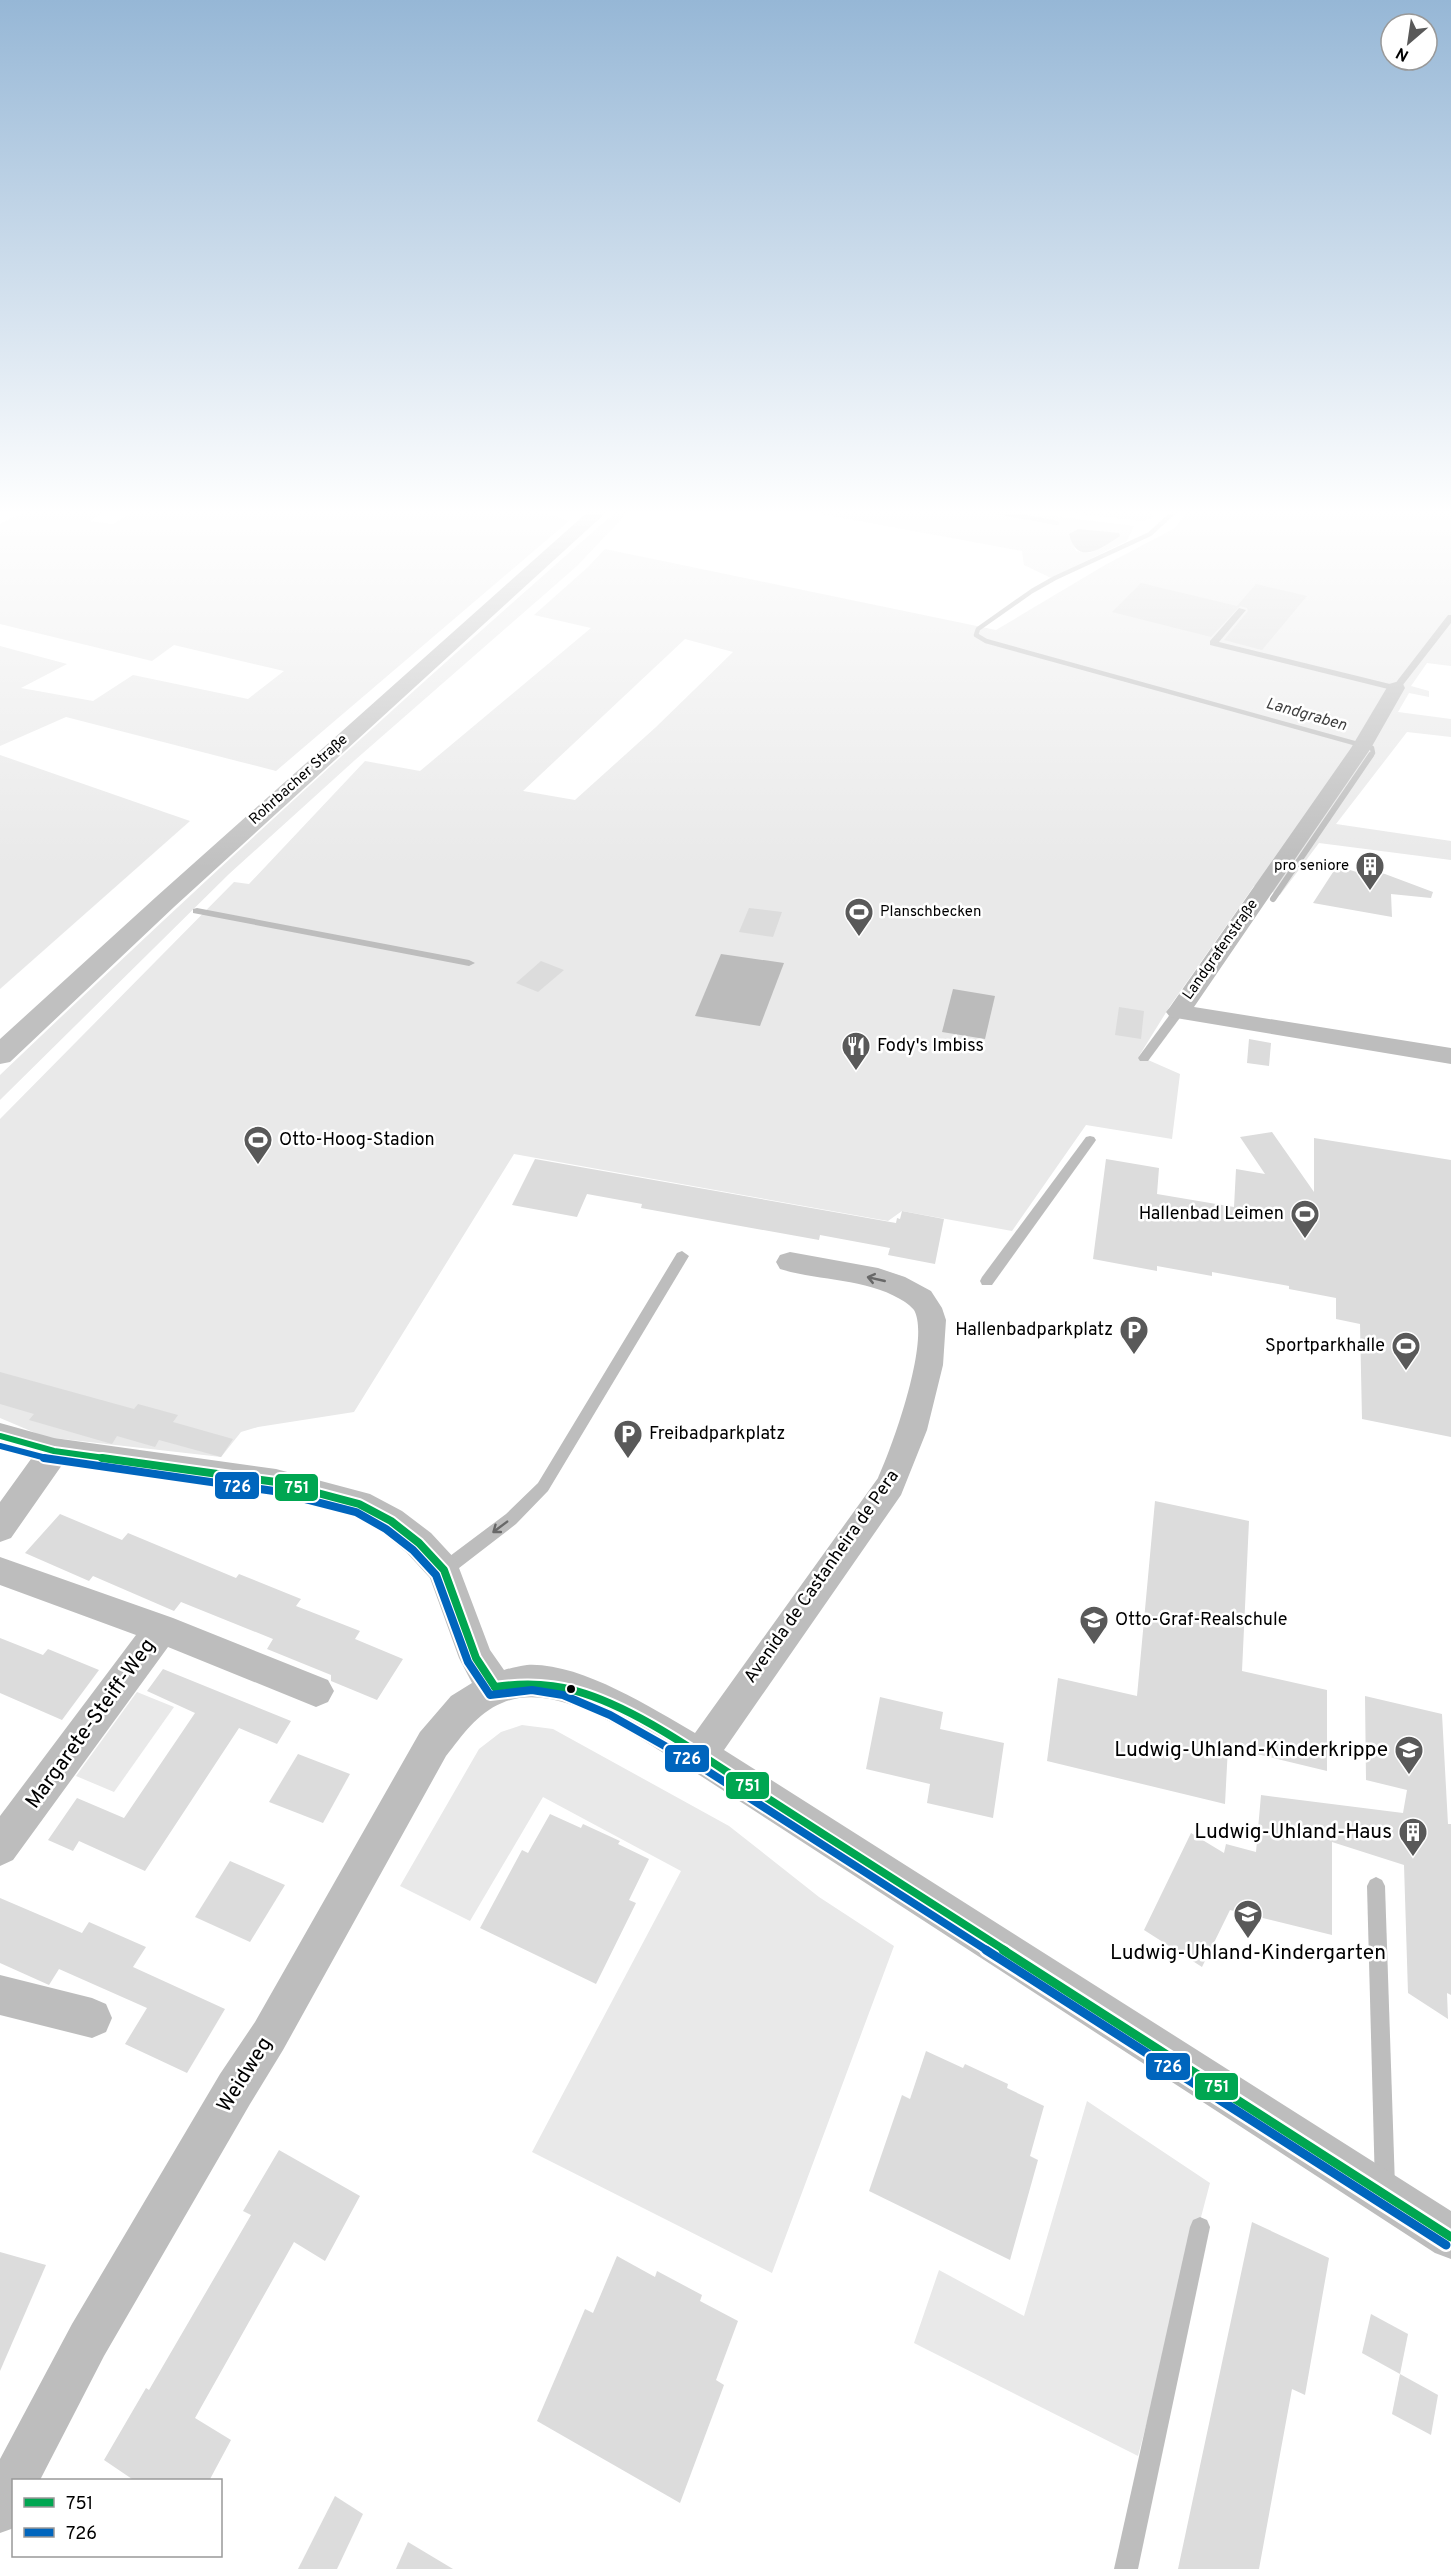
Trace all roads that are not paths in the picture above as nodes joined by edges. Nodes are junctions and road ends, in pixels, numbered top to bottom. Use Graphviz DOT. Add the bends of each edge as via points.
graph roads {
  1 [pos="468,629"];
  2 [pos="1225,629"];
  3 [pos="1442,629"];
  4 [pos="1395,688"];
  5 [pos="196,911"];
  6 [pos="469,963"];
  7 [pos="1178,1012"];
  8 [pos="0,1054"];
  9 [pos="1451,1056"];
  10 [pos="1144,1058"];
  11 [pos="1090,1140"];
  12 [pos="682,1256"];
  13 [pos="790,1262"];
  14 [pos="987,1281"];
  15 [pos="0,1436"];
  16 [pos="54,1451"];
  17 [pos="0,1528"];
  18 [pos="444,1570"];
  19 [pos="0,1571"];
  20 [pos="161,1629"];
  21 [pos="495,1688"];
  22 [pos="316,1691"];
  23 [pos="700,1755"];
  24 [pos="0,1847"];
  25 [pos="1376,1886"];
  26 [pos="0,1995"];
  27 [pos="92,2018"];
  28 [pos="1385,2194"];
  29 [pos="1200,2227"];
  30 [pos="1451,2236"];
  31 [pos="16,2479"];
  32 [pos="12,2486"];
  33 [pos="0,2509"];
  34 [pos="1126,2569"];
  1 -- 8 [label="main road, Rohrbacher Straße"];
  2 -- 4 [label="lane" via="1213,643"];
  3 -- 4 [label="lane"];
  4 -- 7 [label="street, Landgrafenstraße" via="1363,746"];
  5 -- 6 [label="lane"];
  7 -- 9 [label="street, Landgrafenstraße"];
  7 -- 10 [label="lane"];
  11 -- 14 [label="lane"];
  12 -- 18 [label="lane, one-way" via="543,1487 511,1519"];
  23 -- 13 [label="street, Avenida de Castanheira de Pera, one-way" via="890,1486 902,1461 930,1354 933,1326 920,1298 886,1281"];
  15 -- 16 [label="street"];
  16 -- 17 [label="street"];
  16 -- 18 [label="street" via="197,1469 323,1493 359,1504 390,1521 419,1543"];
  18 -- 21 [label="street" via="476,1658"];
  19 -- 20 [label="street, Margarete-Steiff-Weg"];
  20 -- 22 [label="street, Margarete-Steiff-Weg"];
  20 -- 24 [label="street, Margarete-Steiff-Weg"];
  21 -- 23 [label="street, Weidweg" via="527,1681 568,1686 590,1694"];
  21 -- 31 [label="street, Weidweg" via="465,1705 447,1722 433,1744 269,2036 88,2340"];
  23 -- 28 [label="street, Weidweg"];
  25 -- 28 [label="lane"];
  26 -- 27 [label="street"];
  28 -- 30 [label="street, Weidweg"];
  29 -- 34 [label="lane"];
  32 -- 33 [label="street, Weidweg"];
}
